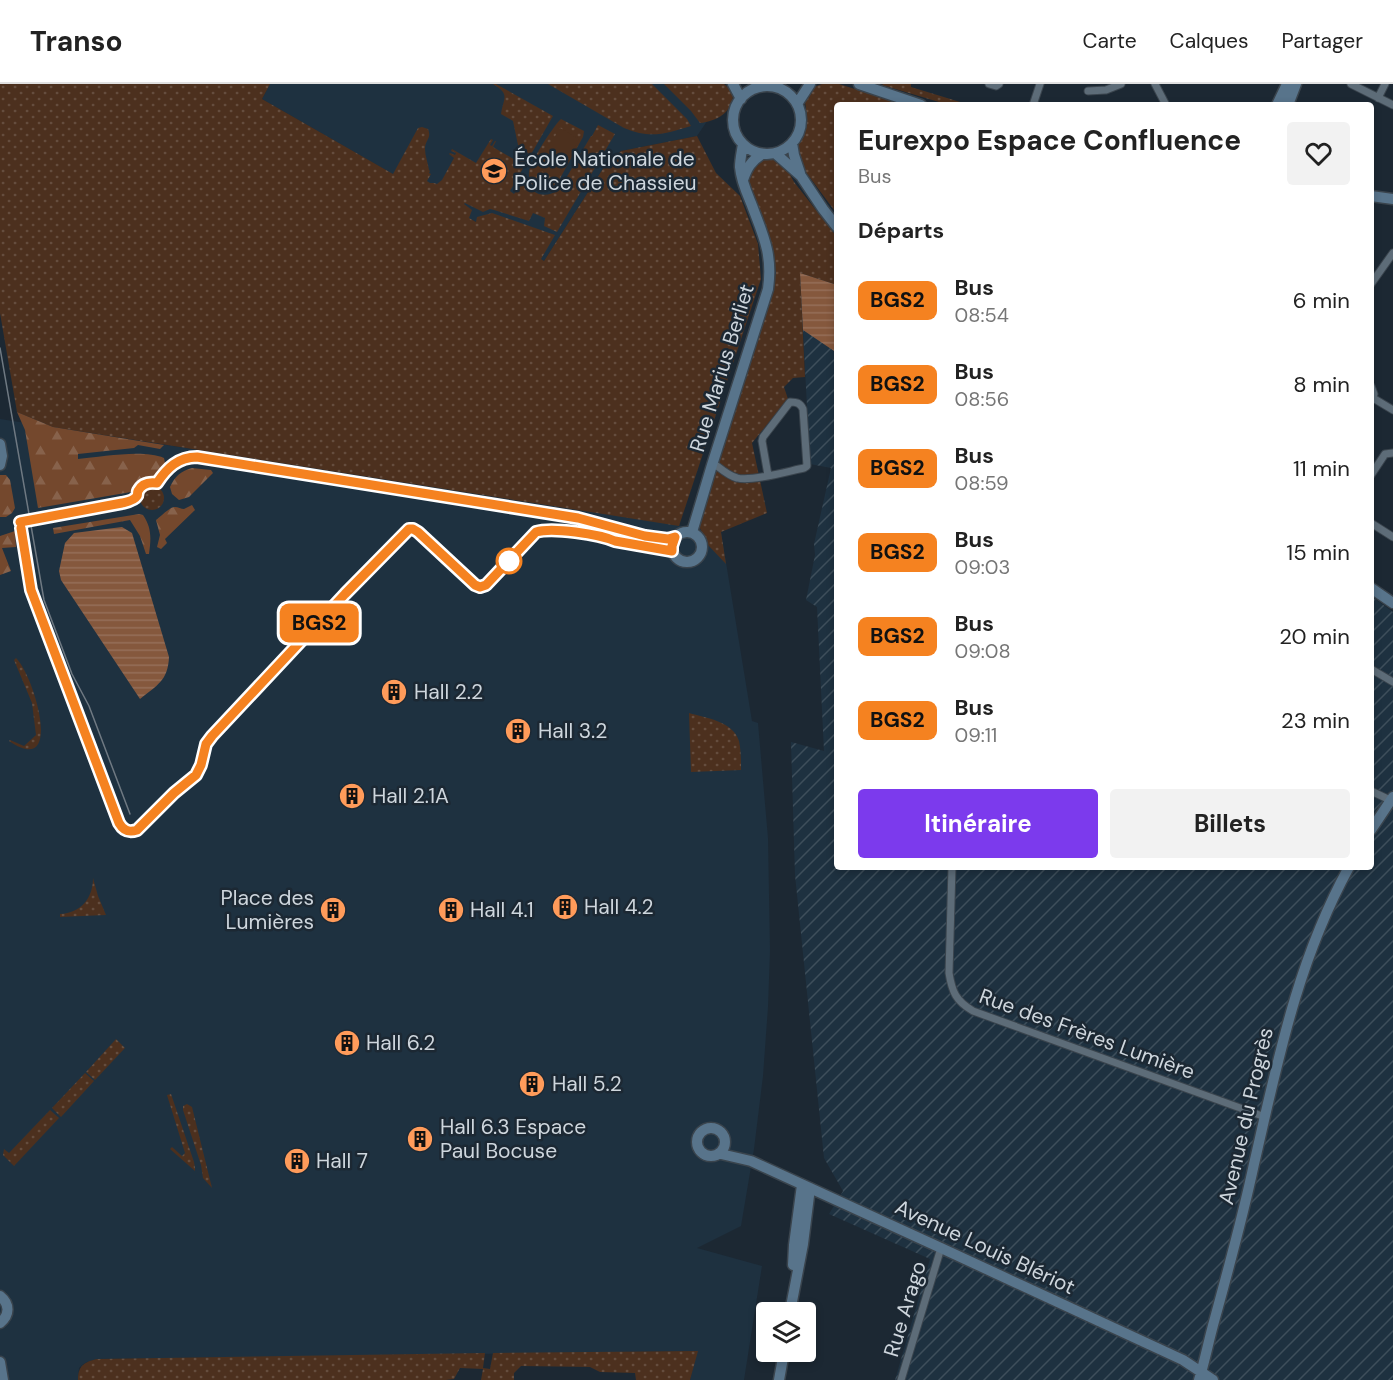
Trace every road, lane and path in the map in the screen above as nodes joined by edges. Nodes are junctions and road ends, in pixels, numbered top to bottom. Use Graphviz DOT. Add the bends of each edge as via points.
graph roads {
  1 [pos="733,84"];
  2 [pos="810,84"];
  3 [pos="859,84"];
  4 [pos="989,84"];
  5 [pos="999,84"];
  6 [pos="1040,84"];
  7 [pos="1121,84"];
  8 [pos="1155,84"];
  9 [pos="1287,84"];
  10 [pos="1296,84"];
  11 [pos="1351,84"];
  12 [pos="1385,84"];
  13 [pos="759,85"];
  14 [pos="788,87"];
  15 [pos="1088,91"];
  16 [pos="1378,98"];
  17 [pos="741,99"];
  18 [pos="912,102"];
  19 [pos="1034,102"];
  20 [pos="1164,102"];
  21 [pos="1279,102"];
  22 [pos="1289,102"];
  23 [pos="797,104"];
  24 [pos="1393,105"];
  25 [pos="792,143"];
  26 [pos="743,144"];
  27 [pos="775,153"];
  28 [pos="762,154"];
  29 [pos="801,176"];
  30 [pos="743,180"];
  31 [pos="1374,196"];
  32 [pos="1393,199"];
  33 [pos="834,223"];
  34 [pos="1393,253"];
  35 [pos="1374,280"];
  36 [pos="1374,400"];
  37 [pos="1393,410"];
  38 [pos="0,444"];
  39 [pos="1393,453"];
  40 [pos="713,463"];
  41 [pos="0,465"];
  42 [pos="1374,470"];
  43 [pos="768,475"];
  44 [pos="1374,525"];
  45 [pos="692,532"];
  46 [pos="1393,537"];
  47 [pos="1374,590"];
  48 [pos="1393,603"];
  49 [pos="1374,671"];
  50 [pos="1393,682"];
  51 [pos="1374,792"];
  52 [pos="1392,799"];
  53 [pos="1374,826"];
  54 [pos="952,870"];
  55 [pos="1348,870"];
  56 [pos="1265,1117"];
  57 [pos="726,1140"];
  58 [pos="721,1154"];
  59 [pos="751,1161"];
  60 [pos="806,1187"];
  61 [pos="941,1248"];
  62 [pos="0,1296"];
  63 [pos="792,1302"];
  64 [pos="0,1327"];
  65 [pos="0,1362"];
  66 [pos="782,1362"];
  67 [pos="1200,1376"];
  68 [pos="3,1380"];
  69 [pos="779,1380"];
  70 [pos="901,1380"];
  71 [pos="1213,1380"];
  1 -- 17 [label="street"];
  2 -- 23 [label="street"];
  3 -- 18 [label="street"];
  4 -- 5 [label="street"];
  6 -- 19 [label="street"];
  7 -- 15 [label="street"];
  8 -- 20 [label="street"];
  9 -- 21 [label="street"];
  10 -- 22 [label="street"];
  11 -- 16 [label="street"];
  12 -- 16 [label="street"];
  13 -- 14 [label="street"];
  13 -- 17 [label="street"];
  14 -- 23 [label="street"];
  16 -- 24 [label="street"];
  17 -- 26 [label="street" via="733,124"];
  23 -- 25 [label="street" via="801,125"];
  25 -- 27 [label="street"];
  25 -- 29 [label="street"];
  26 -- 28 [label="street"];
  26 -- 30 [label="street, Rue Marius Berliet"];
  27 -- 28 [label="street"];
  27 -- 29 [label="street"];
  28 -- 30 [label="street" via="752,162"];
  29 -- 33 [label="street"];
  30 -- 40 [label="street, Rue Marius Berliet" via="766,244 770,274"];
  31 -- 32 [label="street"];
  34 -- 35 [label="street"];
  36 -- 37 [label="street"];
  38 -- 41 [label="street"];
  39 -- 42 [label="street" via="1385,454"];
  40 -- 43 [label="street" via="737,478"];
  40 -- 45 [label="street, Rue Marius Berliet"];
  43 -- 43 [label="street" via="807,466 801,404 790,402 763,437"];
  44 -- 46 [label="street"];
  47 -- 48 [label="street"];
  49 -- 50 [label="street"];
  51 -- 52 [label="street"];
  52 -- 53 [label="street"];
  54 -- 56 [label="street, Rue des Frères Lumière" via="949,973 951,987 963,1005"];
  55 -- 56 [label="street, Avenue du Progrès" via="1301,977"];
  56 -- 67 [label="street, Avenue du Progrès"];
  57 -- 58 [label="street"];
  57 -- 58 [label="street" via="712,1128 704,1130 697,1139 699,1150 705,1155"];
  57 -- 59 [label="street, Avenue Louis Blériot"];
  58 -- 59 [label="street, Avenue Louis Blériot"];
  59 -- 60 [label="street, Avenue Louis Blériot"];
  60 -- 61 [label="street, Avenue Louis Blériot"];
  60 -- 63 [label="street" via="803,1244"];
  61 -- 67 [label="street, Avenue Louis Blériot" via="1183,1360"];
  61 -- 70 [label="street, Rue Arago"];
  62 -- 64 [label="street" via="8,1310"];
  65 -- 68 [label="street"];
  66 -- 69 [label="street"];
  67 -- 71 [label="street, Avenue Louis Blériot"];
}
